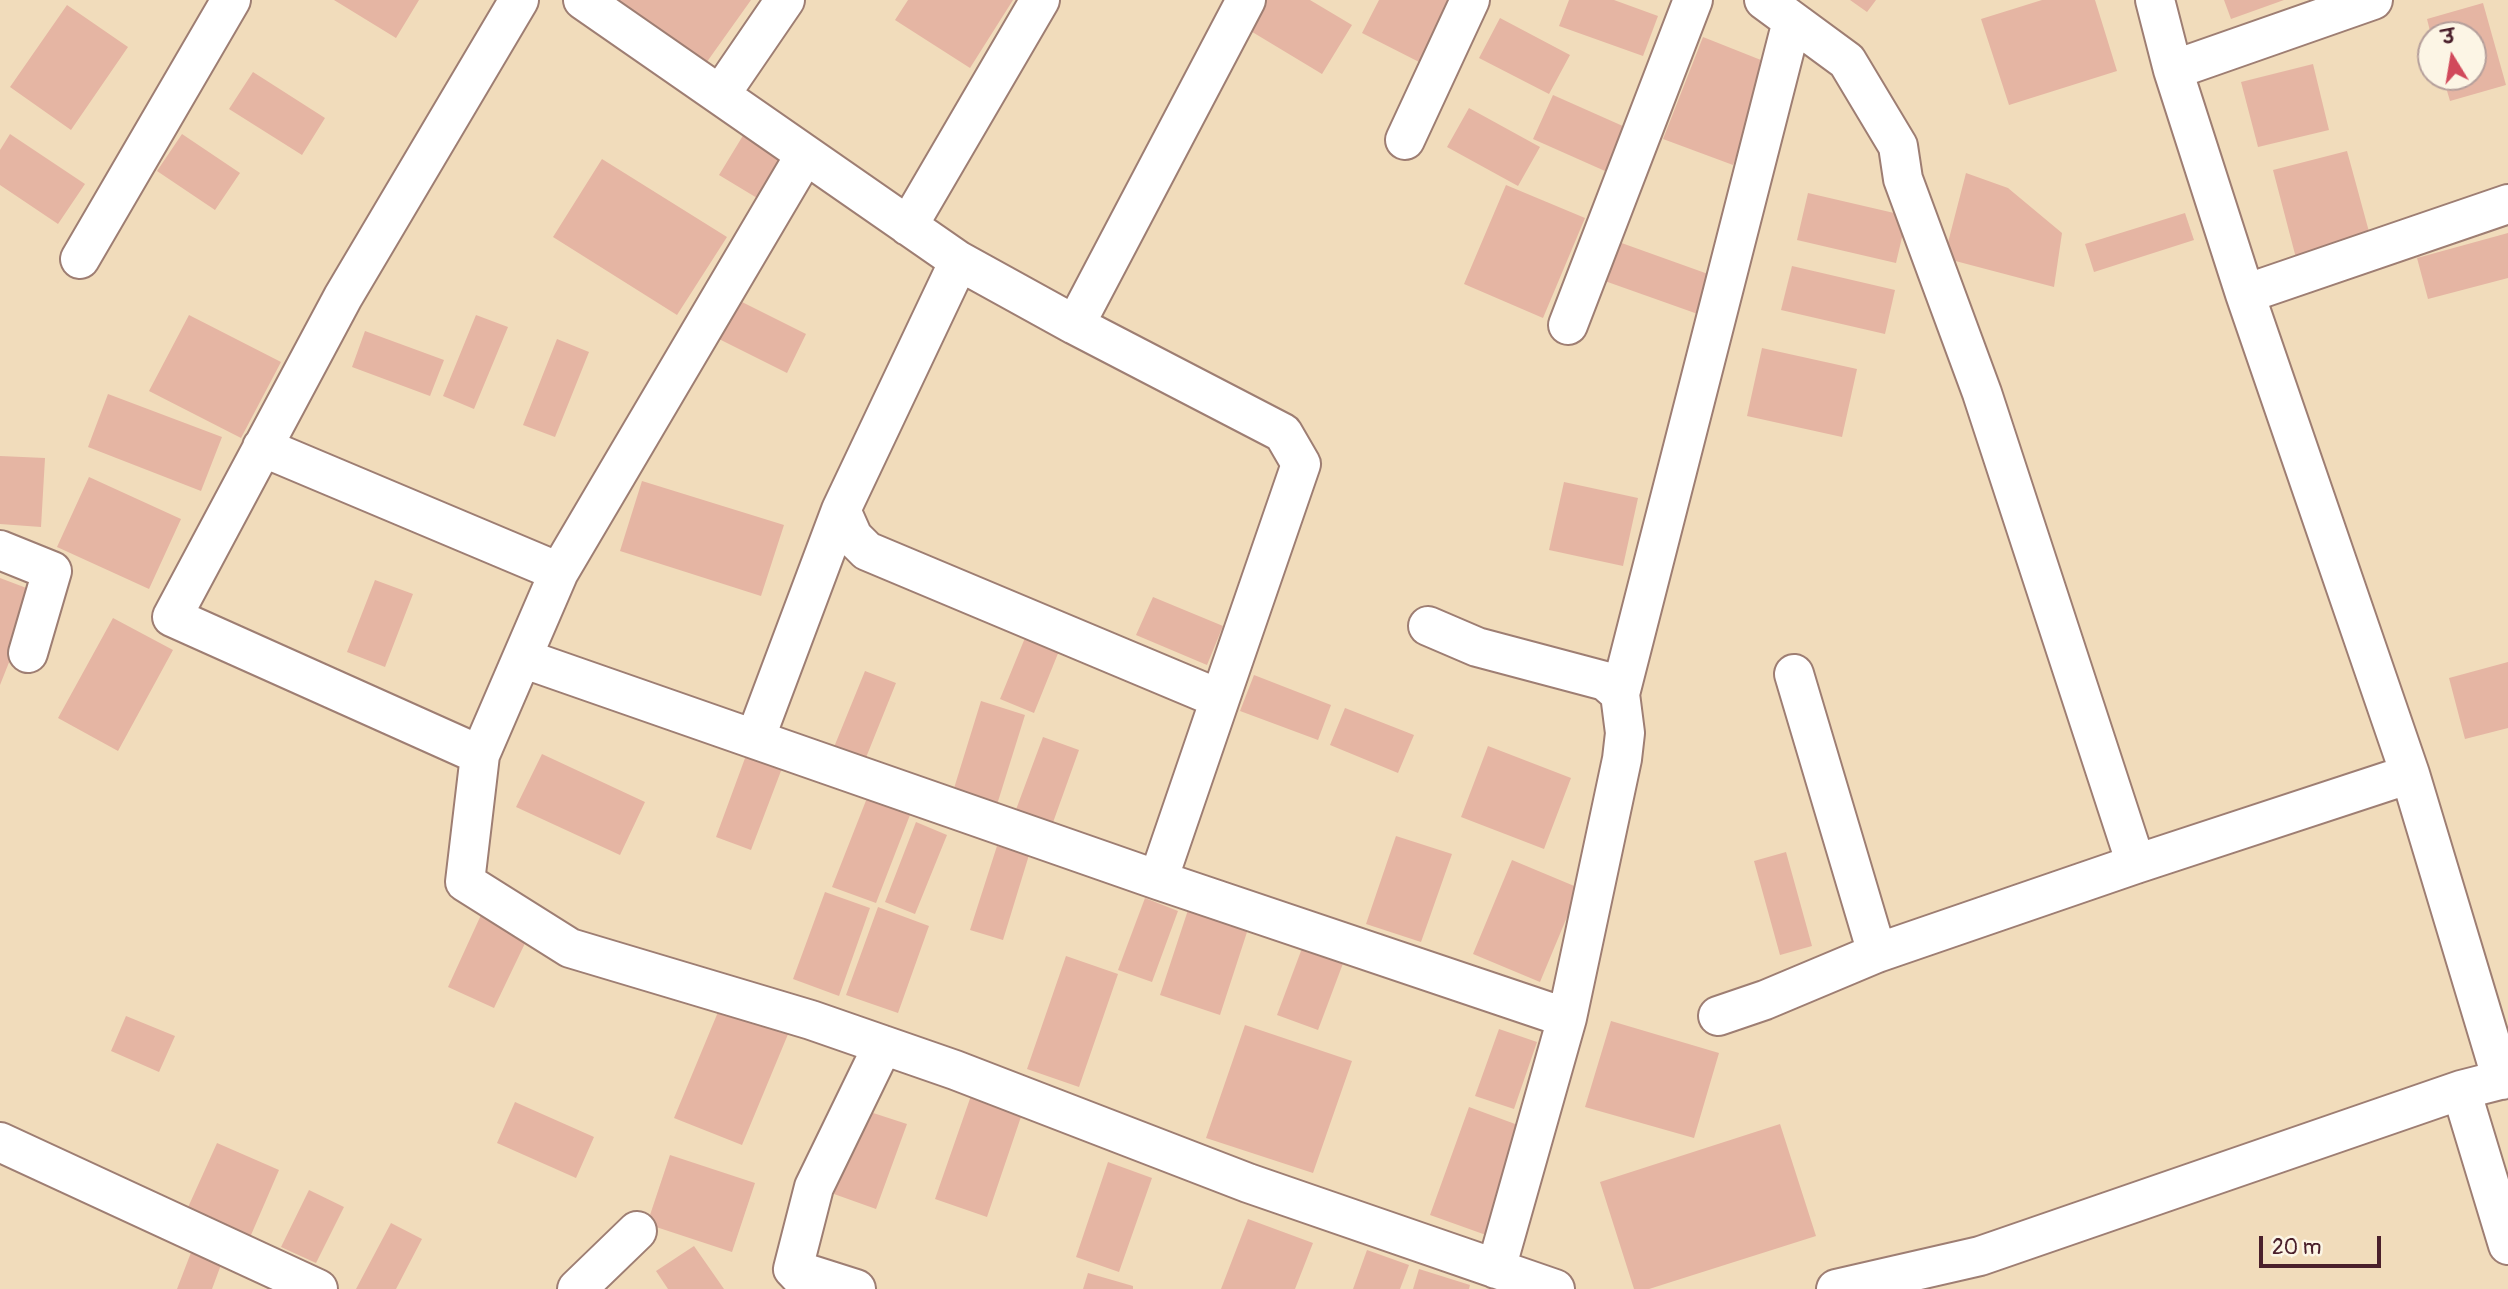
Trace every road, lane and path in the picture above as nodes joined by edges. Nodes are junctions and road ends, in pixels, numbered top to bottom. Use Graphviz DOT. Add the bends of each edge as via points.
graph roads {
  1 [pos="231,0"];
  2 [pos="519,0"];
  3 [pos="583,0"];
  4 [pos="785,0"];
  5 [pos="1040,0"];
  6 [pos="1246,0"];
  7 [pos="1470,0"];
  8 [pos="1693,0"];
  9 [pos="2155,0"];
  10 [pos="2373,0"];
  11 [pos="1778,10"];
  12 [pos="2173,70"];
  13 [pos="720,95"];
  14 [pos="1405,140"];
  15 [pos="805,155"];
  16 [pos="2508,204"];
  17 [pos="908,226"];
  18 [pos="80,259"];
  19 [pos="959,261"];
  20 [pos="2245,294"];
  21 [pos="1076,325"];
  22 [pos="1568,325"];
  23 [pos="262,447"];
  24 [pos="841,510"];
  25 [pos="0,550"];
  26 [pos="559,572"];
  27 [pos="1428,626"];
  28 [pos="28,653"];
  29 [pos="522,658"];
  30 [pos="1794,674"];
  31 [pos="1619,694"];
  32 [pos="1220,699"];
  33 [pos="755,739"];
  34 [pos="480,755"];
  35 [pos="2410,774"];
  36 [pos="2136,864"];
  37 [pos="1158,880"];
  38 [pos="1877,953"];
  39 [pos="1718,1016"];
  40 [pos="1567,1018"];
  41 [pos="883,1045"];
  42 [pos="2505,1079"];
  43 [pos="2460,1090"];
  44 [pos="0,1142"];
  45 [pos="637,1231"];
  46 [pos="2508,1245"];
  47 [pos="1496,1269"];
  48 [pos="803,1279"];
  49 [pos="318,1289"];
  50 [pos="577,1289"];
  51 [pos="856,1289"];
  52 [pos="1555,1289"];
  53 [pos="1836,1289"];
  1 -- 18 [label="street"];
  2 -- 23 [label="street" via="343,297"];
  3 -- 13 [label="street"];
  4 -- 13 [label="street"];
  5 -- 17 [label="street"];
  6 -- 21 [label="street"];
  7 -- 14 [label="street"];
  8 -- 22 [label="street"];
  9 -- 12 [label="street"];
  10 -- 12 [label="street"];
  11 -- 31 [label="street"];
  11 -- 36 [label="street" via="1847,61 1898,146 1903,179 1982,393"];
  12 -- 20 [label="street"];
  13 -- 15 [label="street"];
  15 -- 17 [label="street"];
  15 -- 26 [label="street"];
  16 -- 20 [label="street"];
  17 -- 19 [label="street"];
  19 -- 21 [label="street"];
  19 -- 24 [label="street"];
  20 -- 35 [label="street"];
  21 -- 32 [label="street" via="1283,433 1301,464"];
  23 -- 26 [label="street"];
  23 -- 34 [label="street" via="172,618"];
  24 -- 32 [label="street" via="853,537 867,551"];
  24 -- 33 [label="street"];
  25 -- 28 [label="street" via="52,571"];
  26 -- 29 [label="street"];
  27 -- 31 [label="street" via="1477,646 1605,681"];
  29 -- 33 [label="street"];
  29 -- 34 [label="street"];
  30 -- 38 [label="street"];
  31 -- 40 [label="street" via="1625,733 1622,759"];
  32 -- 37 [label="street"];
  33 -- 37 [label="street"];
  34 -- 41 [label="street" via="465,882 569,948"];
  35 -- 36 [label="street"];
  35 -- 42 [label="street"];
  36 -- 38 [label="street"];
  37 -- 40 [label="street"];
  38 -- 39 [label="street"];
  40 -- 47 [label="street"];
  41 -- 47 [label="street" via="1248,1183"];
  41 -- 48 [label="street" via="814,1187"];
  42 -- 43 [label="street"];
  43 -- 46 [label="street"];
  43 -- 53 [label="street" via="1980,1256"];
  44 -- 49 [label="street"];
  45 -- 50 [label="street"];
  47 -- 52 [label="street"];
  48 -- 51 [label="street"];
}
